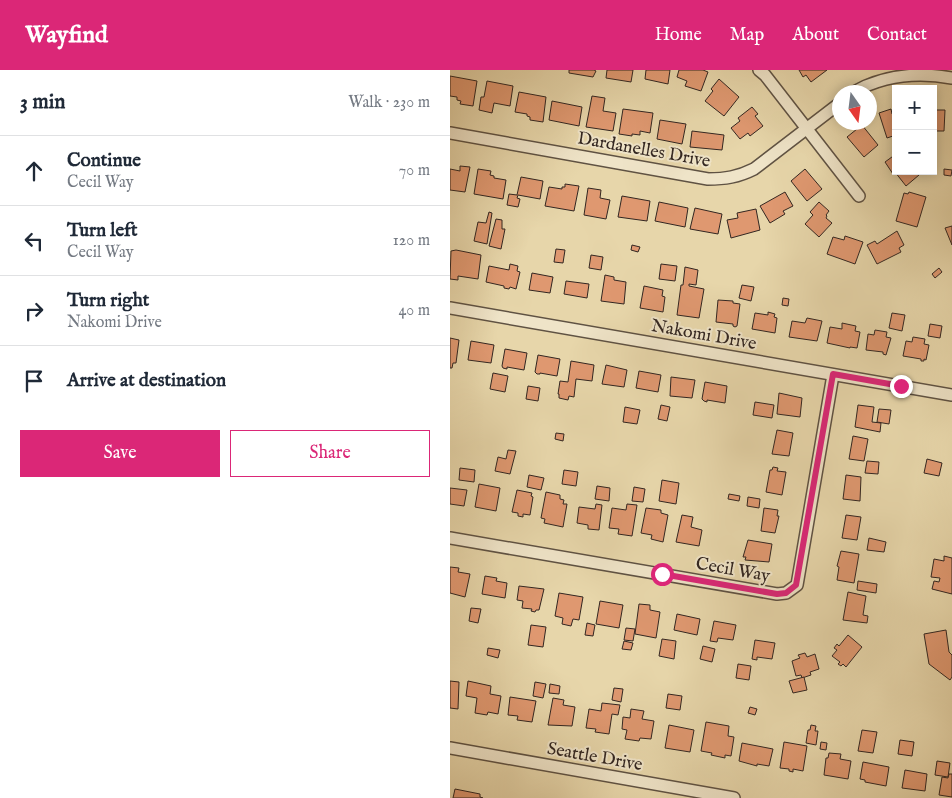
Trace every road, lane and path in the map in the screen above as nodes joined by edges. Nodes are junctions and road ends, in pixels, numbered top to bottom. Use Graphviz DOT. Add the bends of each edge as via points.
graph roads {
  1 [pos="759,70"];
  2 [pos="952,78"];
  3 [pos="870,85"];
  4 [pos="832,109"];
  5 [pos="806,128"];
  6 [pos="450,133"];
  7 [pos="859,196"];
  8 [pos="450,308"];
  9 [pos="833,374"];
  10 [pos="952,395"];
  11 [pos="450,538"];
  12 [pos="450,748"];
  13 [pos="734,798"];
  1 -- 5 [label="street"];
  2 -- 3 [label="street" via="903,75"];
  4 -- 5 [label="street, Dardanelles Drive"];
  5 -- 6 [label="street, Dardanelles Drive" via="754,169 727,179 708,179"];
  5 -- 7 [label="street"];
  8 -- 9 [label="street, Nakomi Drive"];
  9 -- 10 [label="street, Nakomi Drive"];
  9 -- 11 [label="street, Cecil Way" via="796,585 786,593"];
  12 -- 13 [label="street, Seattle Drive"];
}
